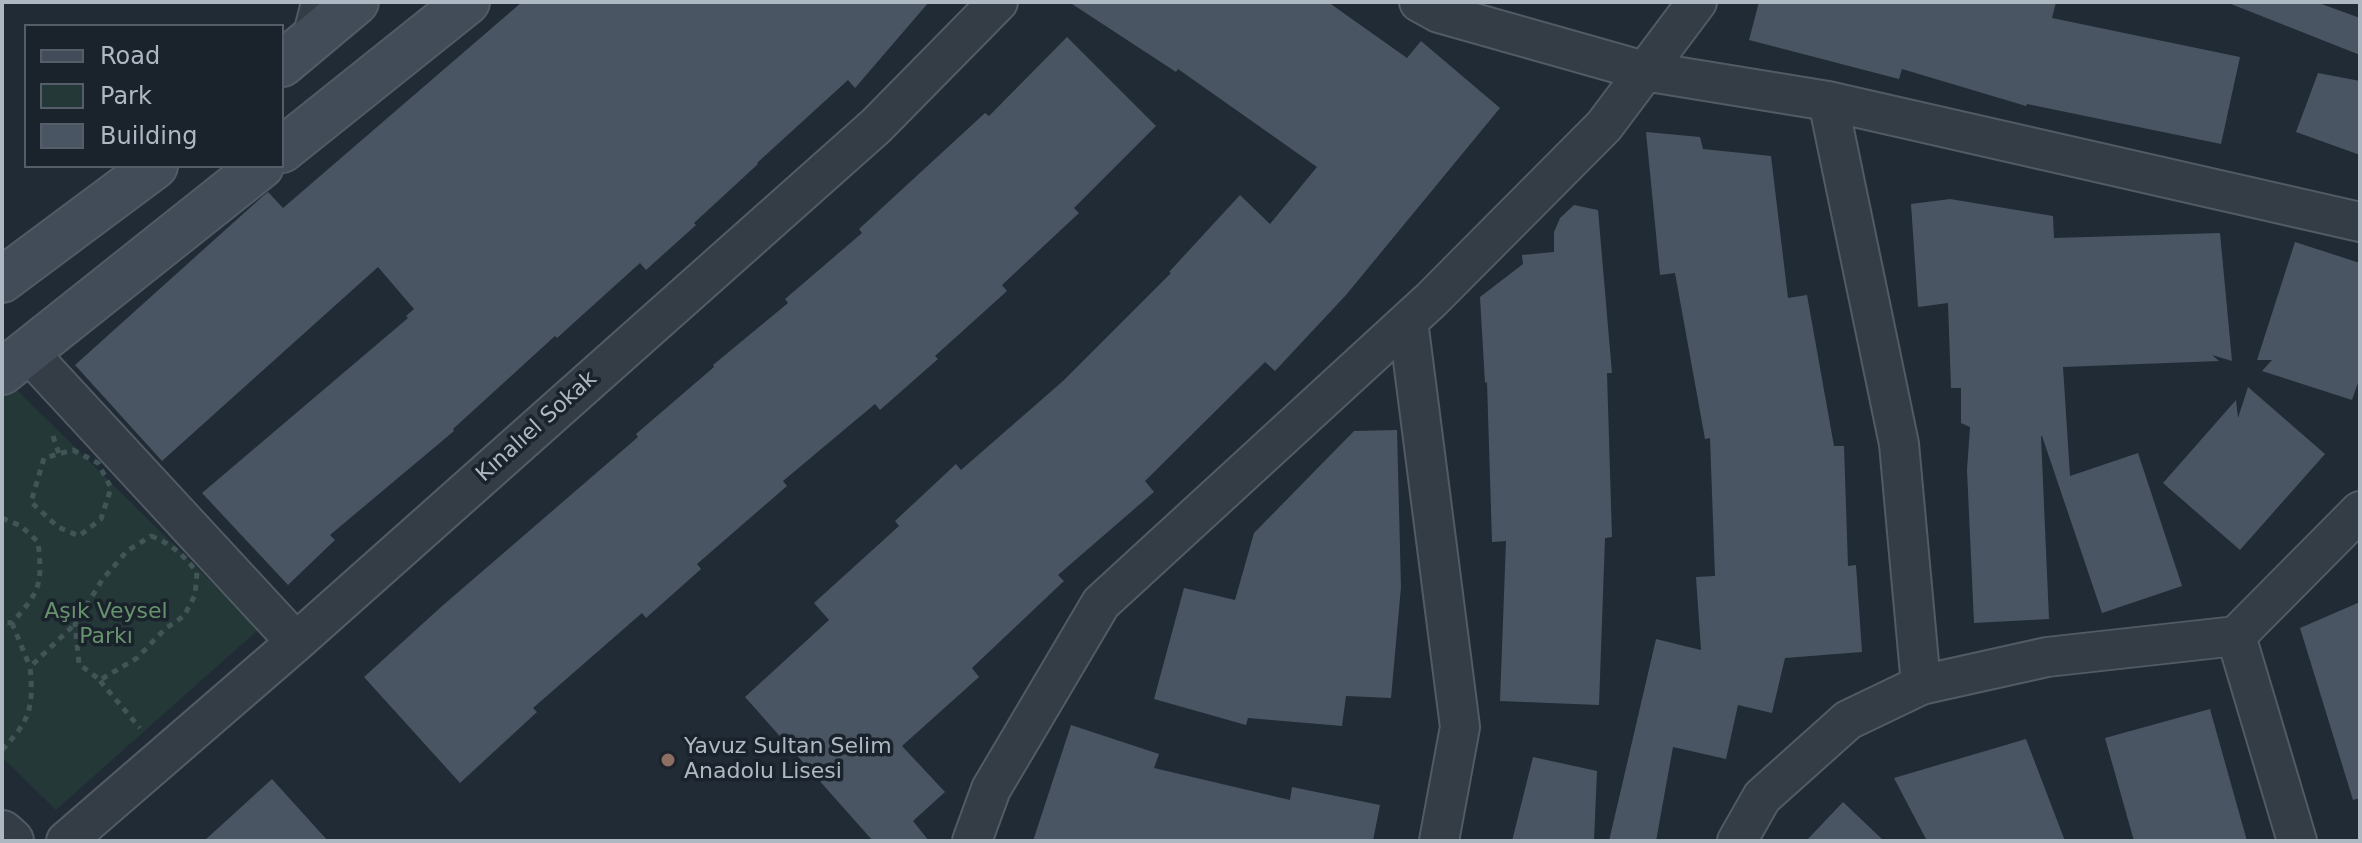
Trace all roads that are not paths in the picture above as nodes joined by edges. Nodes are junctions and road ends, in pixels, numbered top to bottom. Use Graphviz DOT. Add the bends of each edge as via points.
graph roads {
  1 [pos="312,2"];
  2 [pos="356,2"];
  3 [pos="467,2"];
  4 [pos="998,2"];
  5 [pos="1419,2"];
  6 [pos="1697,2"];
  7 [pos="291,57"];
  8 [pos="1644,71"];
  9 [pos="1828,101"];
  10 [pos="284,148"];
  11 [pos="152,168"];
  12 [pos="258,168"];
  13 [pos="2360,222"];
  14 [pos="2,280"];
  15 [pos="1408,321"];
  16 [pos="15,361"];
  17 [pos="2360,511"];
  18 [pos="2236,636"];
  19 [pos="296,642"];
  20 [pos="1921,685"];
  21 [pos="2,833"];
  22 [pos="11,841"];
  23 [pos="66,841"];
  24 [pos="972,841"];
  25 [pos="1439,841"];
  26 [pos="1737,841"];
  27 [pos="2297,841"];
  1 -- 7 [label="lane"];
  2 -- 7 [label="main road"];
  3 -- 10 [label="main road"];
  4 -- 19 [label="street, Kınalıel Sokak" via="876,126"];
  5 -- 8 [label="street" via="1439,13"];
  6 -- 8 [label="street"];
  8 -- 9 [label="street"];
  8 -- 15 [label="street" via="1604,126"];
  9 -- 13 [label="street"];
  9 -- 20 [label="street" via="1899,444"];
  11 -- 14 [label="main road"];
  12 -- 16 [label="main road"];
  15 -- 24 [label="street" via="1101,603 991,789"];
  15 -- 25 [label="street" via="1460,727"];
  16 -- 19 [label="street"];
  17 -- 18 [label="street"];
  18 -- 20 [label="street" via="2047,657"];
  18 -- 27 [label="street"];
  19 -- 23 [label="street, Kınalıel Sokak"];
  20 -- 26 [label="street" via="1848,720 1762,797"];
  21 -- 22 [label="street"];
}
